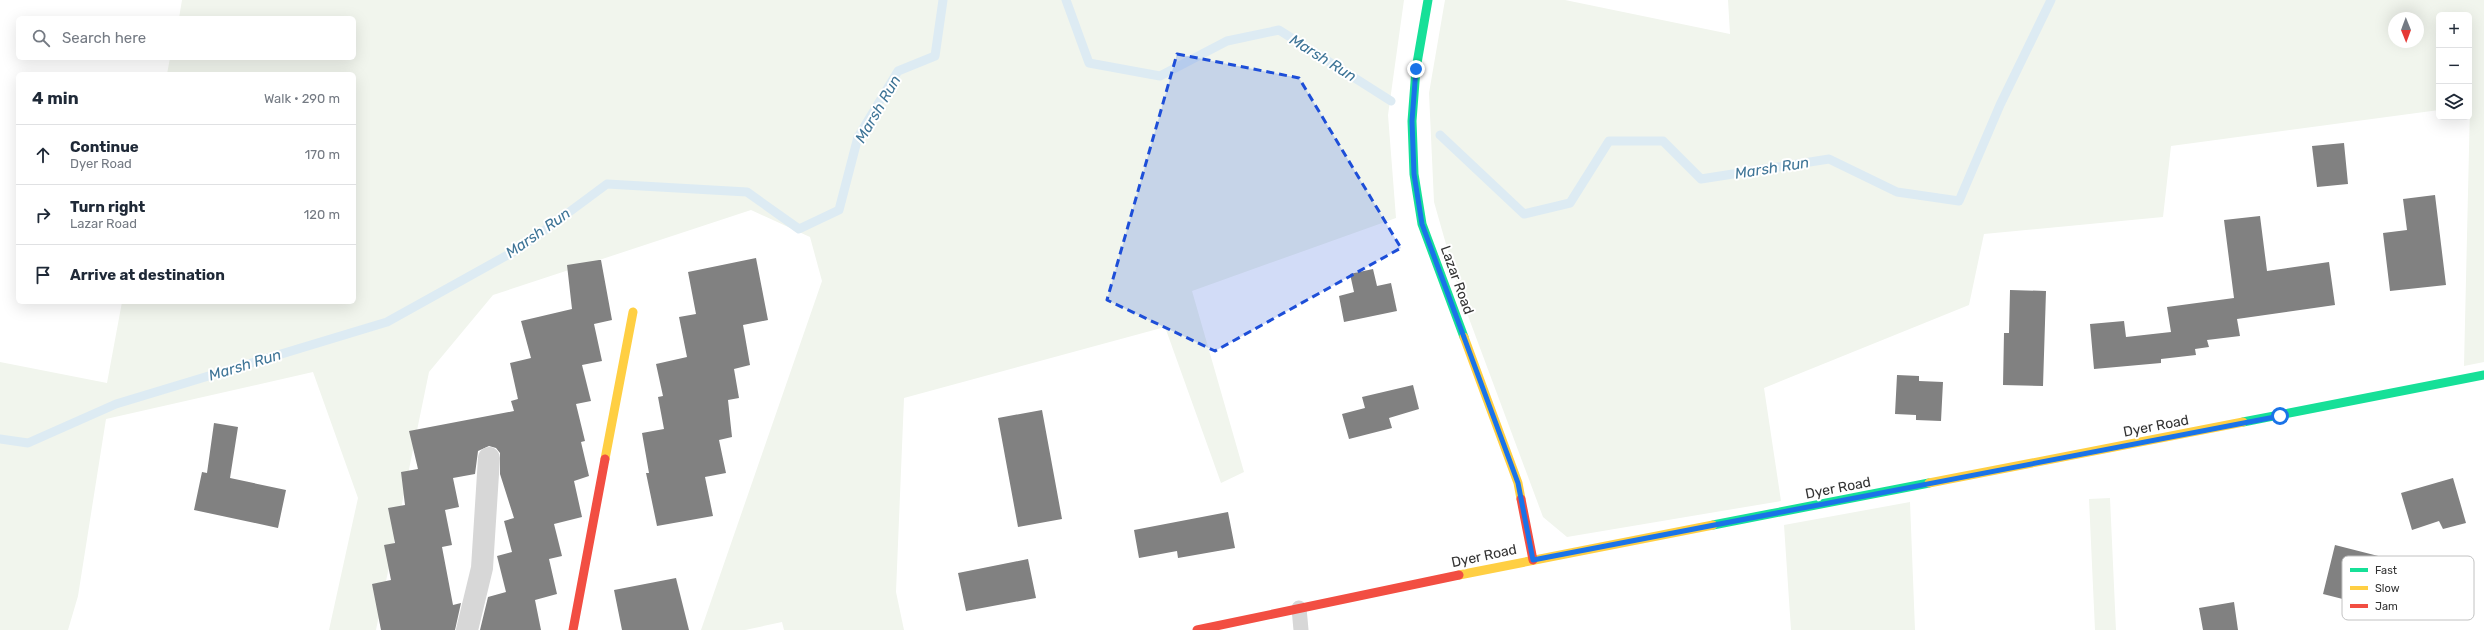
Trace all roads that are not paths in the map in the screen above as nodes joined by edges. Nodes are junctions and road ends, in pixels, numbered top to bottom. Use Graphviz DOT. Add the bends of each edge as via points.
graph roads {
  1 [pos="1428,0"];
  2 [pos="633,312"];
  3 [pos="2484,375"];
  4 [pos="489,458"];
  5 [pos="1533,560"];
  6 [pos="1299,608"];
  7 [pos="467,630"];
  8 [pos="573,630"];
  9 [pos="1198,630"];
  10 [pos="1301,630"];
  1 -- 5 [label="street, Lazar Road" via="1416,69 1412,121 1414,174 1422,224 1518,483"];
  2 -- 8 [label="street"];
  3 -- 5 [label="street, Dyer Road"];
  4 -- 7 [label="street" via="482,568"];
  5 -- 6 [label="street, Dyer Road"];
  6 -- 9 [label="street, Dyer Road"];
  6 -- 10 [label="lane"];
}
